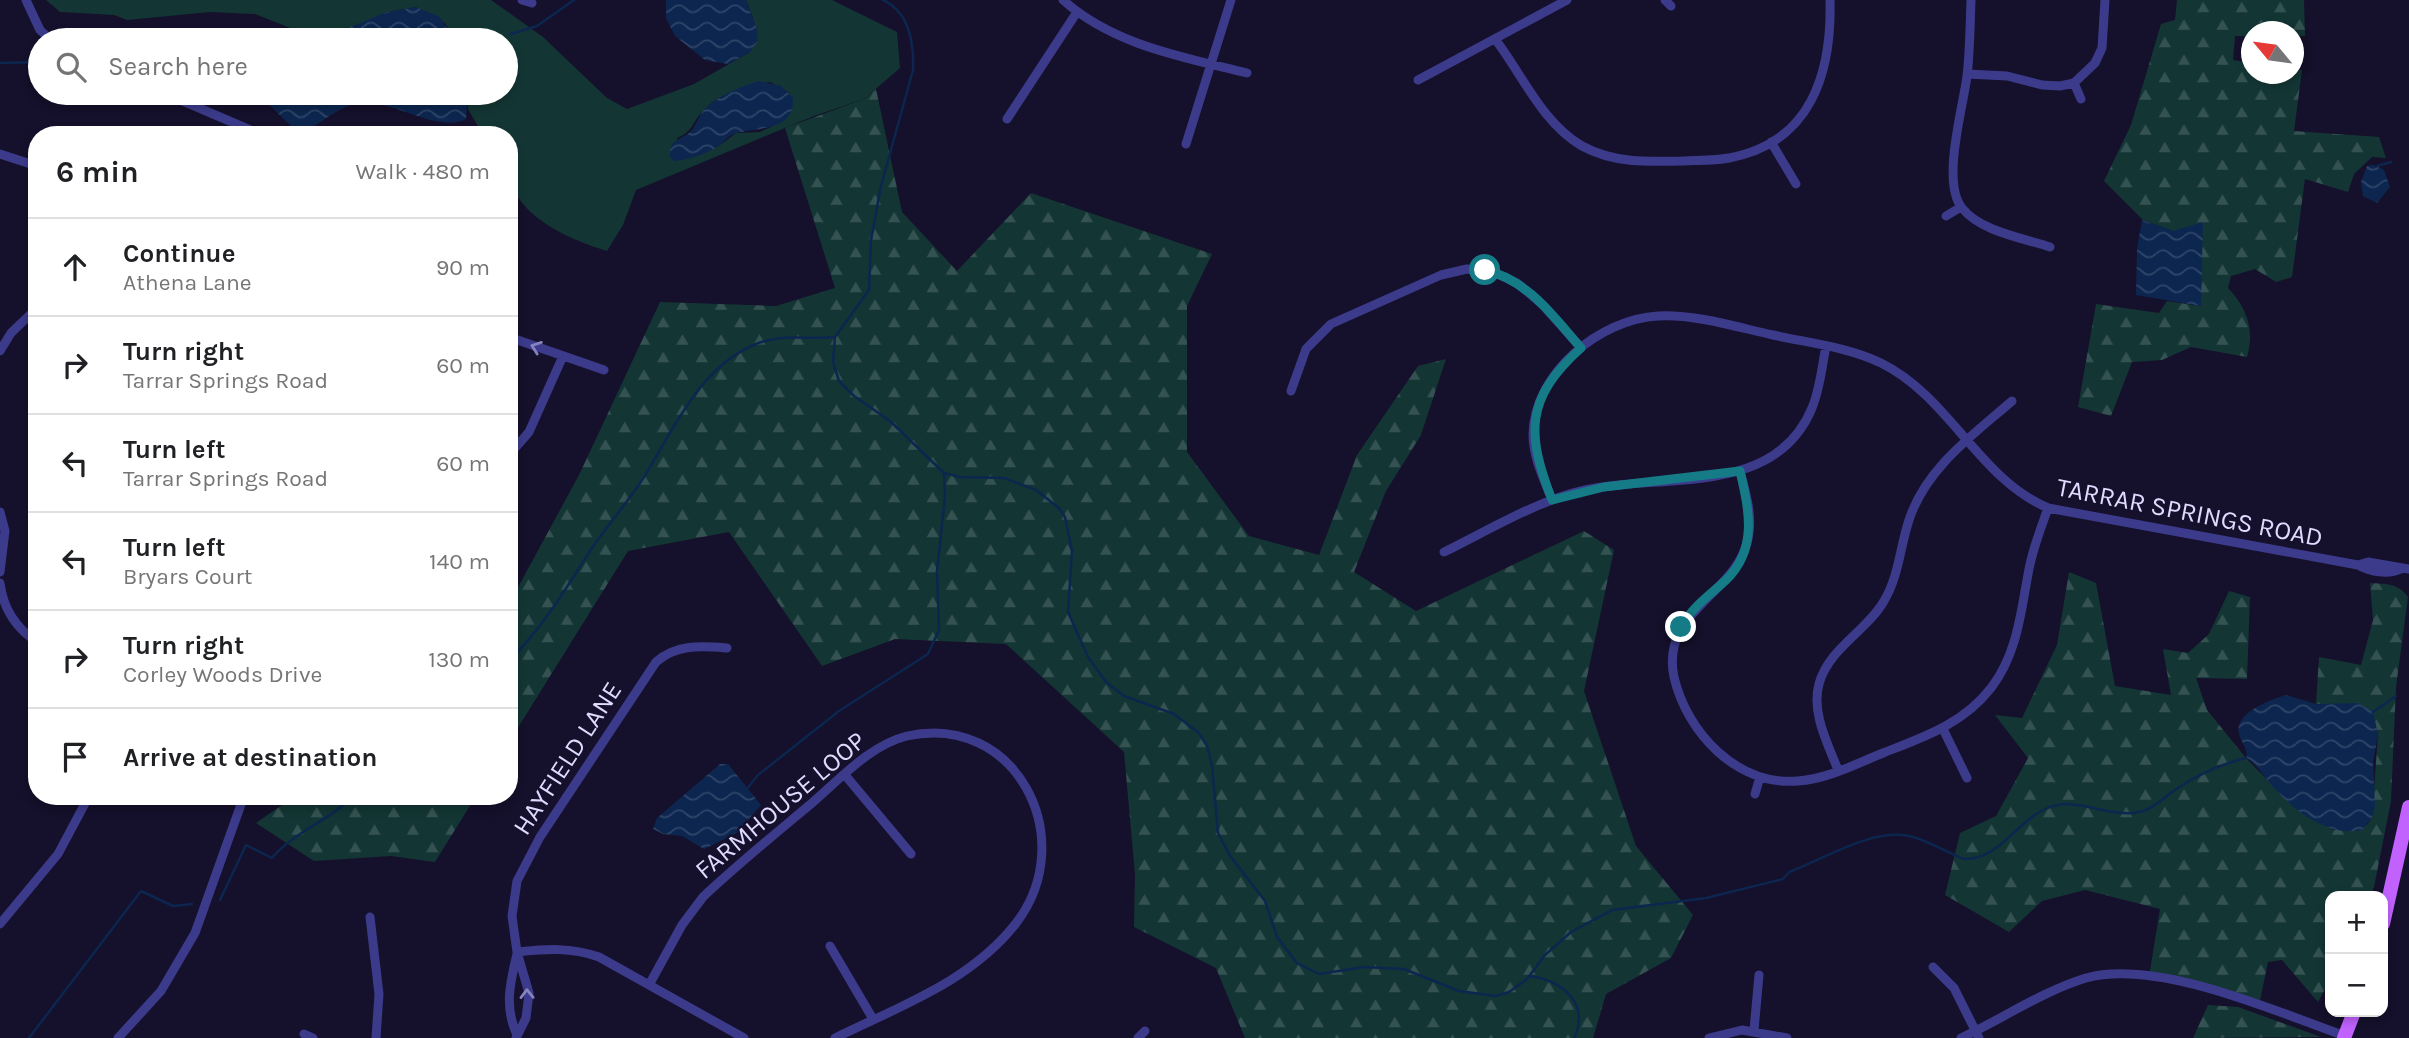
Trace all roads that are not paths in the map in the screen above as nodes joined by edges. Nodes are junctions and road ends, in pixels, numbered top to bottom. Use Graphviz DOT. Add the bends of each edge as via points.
graph roads {
  1 [pos="26,0"];
  2 [pos="1063,0"];
  3 [pos="1231,0"];
  4 [pos="1567,0"];
  5 [pos="1830,0"];
  6 [pos="1971,0"];
  7 [pos="2105,0"];
  8 [pos="1077,12"];
  9 [pos="39,28"];
  10 [pos="1495,39"];
  11 [pos="1211,64"];
  12 [pos="1247,73"];
  13 [pos="1967,74"];
  14 [pos="1418,80"];
  15 [pos="2074,83"];
  16 [pos="2081,99"];
  17 [pos="192,105"];
  18 [pos="1007,119"];
  19 [pos="241,126"];
  20 [pos="1771,142"];
  21 [pos="1186,144"];
  22 [pos="0,154"];
  23 [pos="28,163"];
  24 [pos="1796,184"];
  25 [pos="1961,207"];
  26 [pos="1946,216"];
  27 [pos="2050,247"];
  28 [pos="28,317"];
  29 [pos="518,340"];
  30 [pos="1826,346"];
  31 [pos="1581,348"];
  32 [pos="0,351"];
  33 [pos="563,356"];
  34 [pos="604,370"];
  35 [pos="1291,391"];
  36 [pos="2012,401"];
  37 [pos="1969,439"];
  38 [pos="518,445"];
  39 [pos="1740,471"];
  40 [pos="1552,500"];
  41 [pos="2048,508"];
  42 [pos="0,512"];
  43 [pos="1444,552"];
  44 [pos="2405,569"];
  45 [pos="0,572"];
  46 [pos="0,583"];
  47 [pos="28,635"];
  48 [pos="727,648"];
  49 [pos="1943,729"];
  50 [pos="1838,771"];
  51 [pos="845,775"];
  52 [pos="1760,777"];
  53 [pos="1967,778"];
  54 [pos="1755,794"];
  55 [pos="84,805"];
  56 [pos="241,805"];
  57 [pos="2409,807"];
  58 [pos="911,854"];
  59 [pos="2388,902"];
  60 [pos="370,916"];
  61 [pos="0,924"];
  62 [pos="830,946"];
  63 [pos="517,952"];
  64 [pos="1933,967"];
  65 [pos="1759,975"];
  66 [pos="649,985"];
  67 [pos="2352,1017"];
  68 [pos="873,1019"];
  69 [pos="1754,1030"];
  70 [pos="1145,1031"];
  71 [pos="1977,1035"];
  72 [pos="516,1036"];
  73 [pos="2344,1037"];
  74 [pos="118,1038"];
  75 [pos="376,1038"];
  76 [pos="744,1038"];
  77 [pos="835,1038"];
  78 [pos="1138,1038"];
  79 [pos="1709,1038"];
  80 [pos="1787,1038"];
  81 [pos="1961,1038"];
  1 -- 9 [label="street"];
  2 -- 8 [label="street"];
  3 -- 11 [label="street"];
  4 -- 10 [label="street"];
  5 -- 20 [label="street" via="1823,79 1801,115"];
  6 -- 13 [label="street"];
  7 -- 15 [label="street" via="2102,48 2095,63"];
  8 -- 11 [label="street" via="1128,40"];
  8 -- 18 [label="street"];
  10 -- 14 [label="street"];
  10 -- 20 [label="street" via="1550,118 1589,149 1629,161 1708,160 1737,156"];
  11 -- 12 [label="street"];
  11 -- 21 [label="street"];
  13 -- 15 [label="street" via="2007,76 2042,85"];
  13 -- 25 [label="street" via="1954,159 1954,190"];
  15 -- 16 [label="street"];
  17 -- 19 [label="street"];
  20 -- 24 [label="street"];
  22 -- 23 [label="street"];
  25 -- 26 [label="street"];
  25 -- 27 [label="street" via="1990,226"];
  28 -- 32 [label="street"];
  33 -- 29 [label="street, one-way"];
  30 -- 31 [label="street, TARRAR SPRINGS ROAD" via="1676,316 1630,321"];
  30 -- 37 [label="street, TARRAR SPRINGS ROAD" via="1865,356 1897,372 1925,392"];
  30 -- 39 [label="street" via="1818,390 1805,422 1776,454"];
  31 -- 35 [label="street" via="1517,283 1485,270 1459,270 1331,324 1302,356"];
  31 -- 40 [label="street, TARRAR SPRINGS ROAD" via="1546,390 1535,416 1535,453"];
  33 -- 34 [label="street"];
  33 -- 38 [label="street" via="529,432"];
  36 -- 37 [label="street"];
  37 -- 41 [label="street, TARRAR SPRINGS ROAD" via="2010,486"];
  37 -- 50 [label="street" via="1935,472 1916,502 1884,601 1822,675 1818,709"];
  39 -- 40 [label="street" via="1594,488"];
  39 -- 52 [label="street" via="1750,515 1745,549 1733,572 1685,620 1675,643 1673,670 1680,695 1709,744 1736,766"];
  40 -- 43 [label="street"];
  41 -- 44 [label="street, TARRAR SPRINGS ROAD" via="2368,570 2392,573"];
  41 -- 49 [label="street" via="2033,550 2008,660 1978,703"];
  42 -- 45 [label="street" via="5,531"];
  46 -- 47 [label="street" via="10,614"];
  48 -- 63 [label="street, HAYFIELD LANE" via="696,646 668,653 640,682 540,837 517,881 512,916"];
  49 -- 50 [label="street"];
  49 -- 53 [label="street"];
  50 -- 52 [label="street" via="1801,781"];
  51 -- 58 [label="street"];
  51 -- 66 [label="street, FARMHOUSE LOOP" via="703,897"];
  51 -- 68 [label="street, FARMHOUSE LOOP" via="887,744 906,737 927,734 968,739 996,753 1018,773 1036,808 1042,839 1027,908 976,966"];
  52 -- 54 [label="street"];
  55 -- 61 [label="street" via="58,854"];
  56 -- 74 [label="street" via="195,933 161,991"];
  57 -- 59 [label="main road"];
  60 -- 75 [label="street" via="379,994"];
  62 -- 68 [label="street"];
  63 -- 66 [label="street" via="577,949"];
  63 -- 72 [label="street, HAYFIELD LANE" via="508,992 509,1018"];
  72 -- 63 [label="street, HAYFIELD LANE, one-way" via="526,1018 529,993"];
  64 -- 71 [label="street" via="1954,988"];
  65 -- 69 [label="street"];
  66 -- 76 [label="street"];
  67 -- 73 [label="main road"];
  68 -- 77 [label="street, FARMHOUSE LOOP"];
  69 -- 79 [label="street"];
  69 -- 80 [label="street"];
  70 -- 78 [label="street"];
  71 -- 73 [label="street" via="2078,981 2121,974 2205,988"];
  71 -- 81 [label="street"];
}
